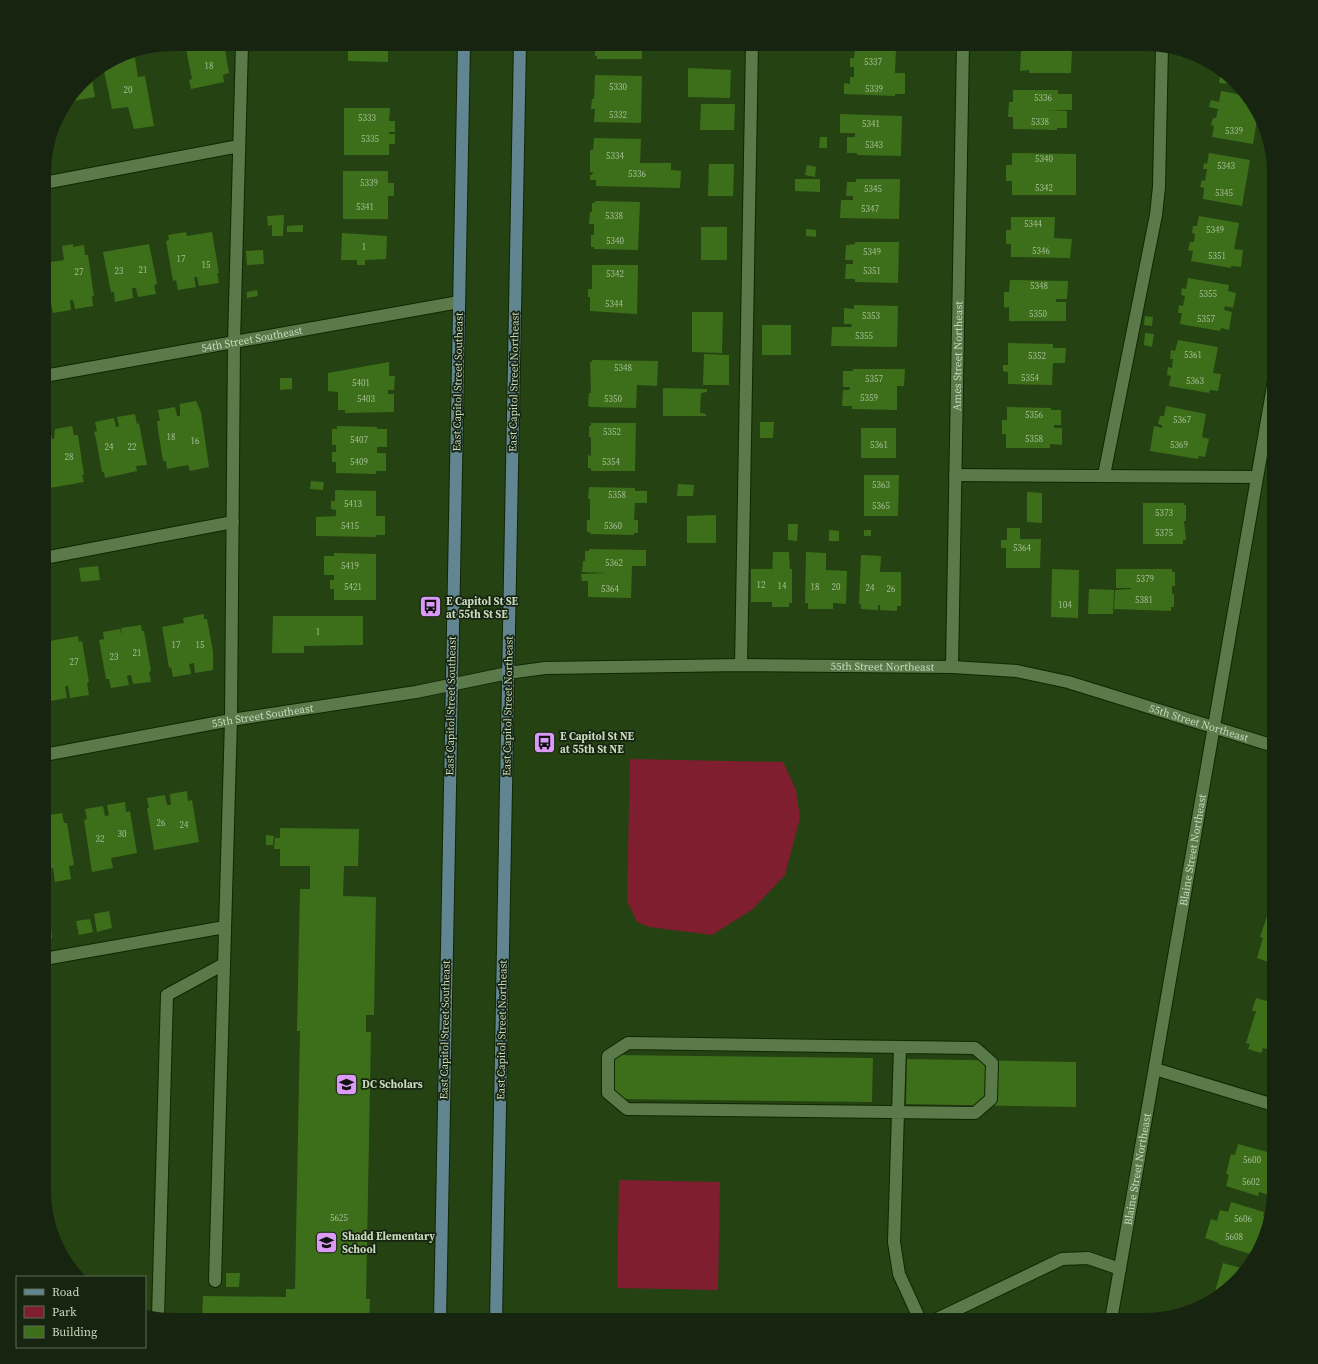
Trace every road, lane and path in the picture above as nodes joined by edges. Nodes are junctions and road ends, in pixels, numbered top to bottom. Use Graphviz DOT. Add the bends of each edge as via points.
graph roads {
  1 [pos="242,51"];
  2 [pos="464,51"];
  3 [pos="520,51"];
  4 [pos="752,51"];
  5 [pos="963,51"];
  6 [pos="1162,52"];
  7 [pos="239,146"];
  8 [pos="51,181"];
  9 [pos="459,302"];
  10 [pos="234,342"];
  11 [pos="51,375"];
  12 [pos="1267,420"];
  13 [pos="956,475"];
  14 [pos="1104,475"];
  15 [pos="1257,477"];
  16 [pos="233,522"];
  17 [pos="51,557"];
  18 [pos="741,665"];
  19 [pos="952,667"];
  20 [pos="508,673"];
  21 [pos="480,679"];
  22 [pos="452,685"];
  23 [pos="231,720"];
  24 [pos="1214,729"];
  25 [pos="1267,744"];
  26 [pos="51,754"];
  27 [pos="225,927"];
  28 [pos="51,957"];
  29 [pos="224,964"];
  30 [pos="900,1047"];
  31 [pos="1155,1070"];
  32 [pos="1267,1103"];
  33 [pos="898,1112"];
  34 [pos="1120,1269"];
  35 [pos="215,1281"];
  36 [pos="158,1312"];
  37 [pos="440,1313"];
  38 [pos="496,1313"];
  39 [pos="917,1313"];
  40 [pos="950,1313"];
  41 [pos="1112,1313"];
  1 -- 7 [label="street"];
  2 -- 9 [label="main road, East Capitol Street Southeast"];
  3 -- 20 [label="main road, East Capitol Street Northeast"];
  4 -- 18 [label="street"];
  5 -- 13 [label="street, Ames Street Northeast"];
  6 -- 14 [label="street" via="1156,215"];
  7 -- 8 [label="street"];
  7 -- 10 [label="street"];
  9 -- 10 [label="street, 54th Street Southeast"];
  9 -- 22 [label="main road, East Capitol Street Southeast"];
  10 -- 11 [label="street, 54th Street Southeast"];
  10 -- 16 [label="street"];
  12 -- 15 [label="street, Blaine Street Northeast"];
  13 -- 14 [label="street"];
  13 -- 19 [label="street, Ames Street Northeast"];
  14 -- 15 [label="street"];
  15 -- 24 [label="street, Blaine Street Northeast"];
  16 -- 17 [label="street"];
  16 -- 23 [label="street"];
  18 -- 19 [label="street, 55th Street Northeast"];
  18 -- 20 [label="street, 55th Street Northeast" via="545,668"];
  19 -- 24 [label="street, 55th Street Northeast" via="1017,671 1068,682"];
  20 -- 21 [label="street, 55th Street Northeast"];
  20 -- 38 [label="main road, East Capitol Street Northeast"];
  21 -- 22 [label="street, 55th Street Southeast"];
  22 -- 23 [label="street, 55th Street Southeast"];
  22 -- 37 [label="main road, East Capitol Street Southeast"];
  23 -- 26 [label="street, 55th Street Southeast"];
  23 -- 27 [label="street"];
  24 -- 25 [label="street, 55th Street Northeast"];
  24 -- 31 [label="street, Blaine Street Northeast"];
  27 -- 28 [label="street"];
  27 -- 29 [label="street"];
  29 -- 35 [label="street"];
  29 -- 36 [label="street" via="167,994"];
  30 -- 33 [label="street"];
  30 -- 33 [label="street" via="976,1048 992,1063 991,1099 975,1113"];
  30 -- 33 [label="street" via="628,1043 608,1056 608,1093 627,1109"];
  31 -- 32 [label="street"];
  31 -- 34 [label="street, Blaine Street Northeast"];
  33 -- 39 [label="street" via="894,1242 899,1274"];
  34 -- 40 [label="street" via="1088,1258 1062,1259"];
  34 -- 41 [label="street, Blaine Street Northeast"];
}
